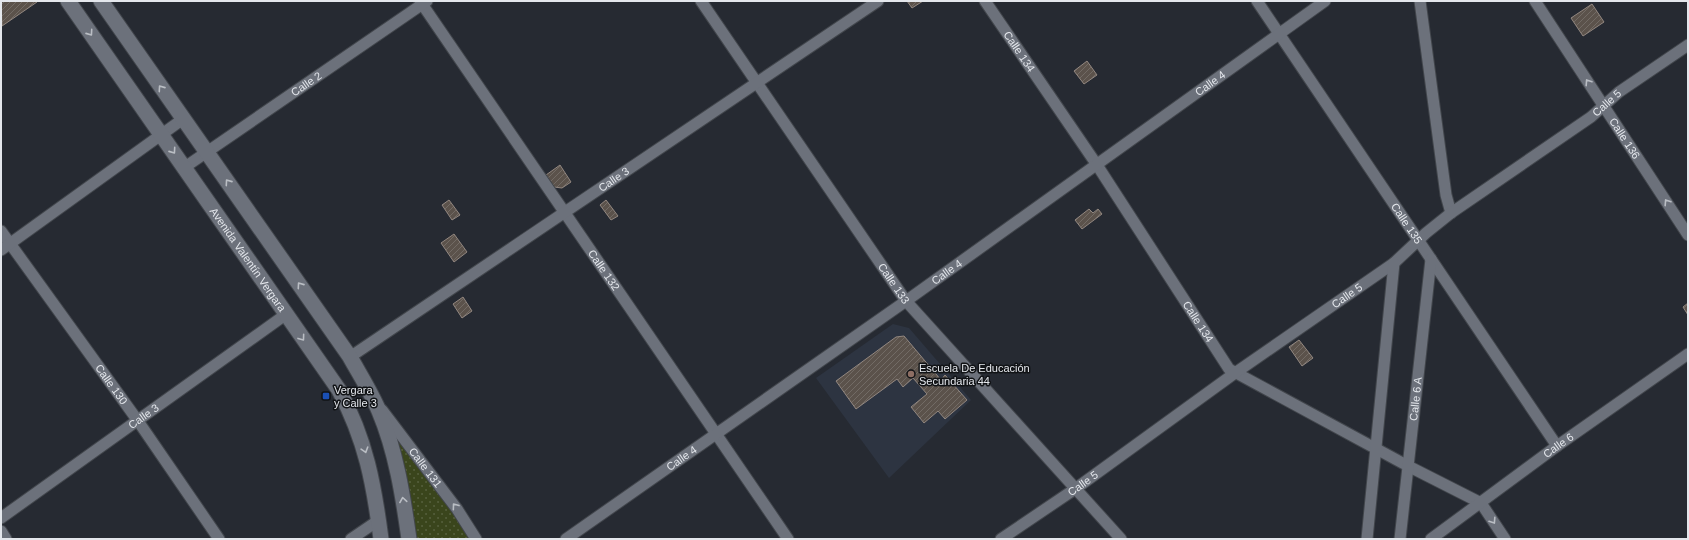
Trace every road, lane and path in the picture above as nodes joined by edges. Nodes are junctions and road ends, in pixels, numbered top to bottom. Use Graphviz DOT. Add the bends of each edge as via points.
graph roads {
  1 [pos="68,1"];
  2 [pos="101,1"];
  3 [pos="701,1"];
  4 [pos="878,1"];
  5 [pos="985,1"];
  6 [pos="1258,1"];
  7 [pos="1325,1"];
  8 [pos="1420,1"];
  9 [pos="1535,1"];
  10 [pos="423,2"];
  11 [pos="1279,33"];
  12 [pos="1688,45"];
  13 [pos="757,84"];
  14 [pos="1604,106"];
  15 [pos="183,120"];
  16 [pos="162,135"];
  17 [pos="206,151"];
  18 [pos="1097,165"];
  19 [pos="185,167"];
  20 [pos="564,211"];
  21 [pos="1451,213"];
  22 [pos="1,231"];
  23 [pos="1688,235"];
  24 [pos="1419,241"];
  25 [pos="5,246"];
  26 [pos="1431,259"];
  27 [pos="1394,263"];
  28 [pos="906,301"];
  29 [pos="286,316"];
  30 [pos="1688,354"];
  31 [pos="350,357"];
  32 [pos="1235,373"];
  33 [pos="373,398"];
  34 [pos="138,421"];
  35 [pos="716,433"];
  36 [pos="1557,446"];
  37 [pos="1376,449"];
  38 [pos="1408,466"];
  39 [pos="1075,489"];
  40 [pos="1481,503"];
  41 [pos="1,518"];
  42 [pos="379,520"];
  43 [pos="1,531"];
  44 [pos="6,539"];
  45 [pos="219,539"];
  46 [pos="351,539"];
  47 [pos="381,539"];
  48 [pos="409,539"];
  49 [pos="476,539"];
  50 [pos="566,539"];
  51 [pos="788,539"];
  52 [pos="1001,539"];
  53 [pos="1121,539"];
  54 [pos="1367,539"];
  55 [pos="1400,539"];
  56 [pos="1431,539"];
  57 [pos="1505,539"];
  1 -- 16 [label="main road, Avenida Valentín Vergara, one-way"];
  15 -- 2 [label="main road, one-way"];
  3 -- 13 [label="street, Calle 133"];
  4 -- 13 [label="street, Calle 3"];
  5 -- 18 [label="street, Calle 134"];
  6 -- 11 [label="street, Calle 135"];
  7 -- 11 [label="street, Calle 4"];
  8 -- 21 [label="street" via="1446,195"];
  14 -- 9 [label="street, Calle 136, one-way"];
  10 -- 17 [label="street, Calle 2"];
  10 -- 20 [label="street, Calle 132"];
  11 -- 18 [label="street, Calle 4"];
  11 -- 24 [label="street, Calle 135"];
  12 -- 14 [label="street, Calle 5" via="1619,92"];
  13 -- 20 [label="street, Calle 3"];
  13 -- 28 [label="street, Calle 133"];
  14 -- 21 [label="street, Calle 5"];
  23 -- 14 [label="street, Calle 136, one-way"];
  15 -- 16 [label="street"];
  15 -- 17 [label="main road"];
  16 -- 19 [label="main road, Avenida Valentín Vergara, one-way"];
  16 -- 25 [label="street"];
  17 -- 19 [label="street, Calle 2"];
  31 -- 17 [label="main road, one-way"];
  18 -- 28 [label="street, Calle 4"];
  18 -- 32 [label="street, Calle 134" via="1229,369"];
  19 -- 29 [label="main road, Avenida Valentín Vergara"];
  20 -- 31 [label="street, Calle 3"];
  20 -- 35 [label="street, Calle 132"];
  21 -- 24 [label="street, Calle 5"];
  22 -- 25 [label="street, Calle 130"];
  24 -- 26 [label="street, Calle 135"];
  24 -- 27 [label="street, Calle 5"];
  25 -- 34 [label="street, Calle 130"];
  26 -- 36 [label="street, Calle 135"];
  26 -- 38 [label="street, Calle 6 A"];
  27 -- 32 [label="street, Calle 5"];
  27 -- 37 [label="street"];
  28 -- 35 [label="street, Calle 4"];
  28 -- 39 [label="street, Calle 133"];
  29 -- 34 [label="street, Calle 3"];
  29 -- 42 [label="main road, Avenida Valentín Vergara, one-way" via="347,404 365,449"];
  30 -- 36 [label="street, Calle 6"];
  31 -- 33 [label="main road"];
  32 -- 37 [label="street, Calle 134"];
  32 -- 39 [label="street, Calle 5"];
  48 -- 33 [label="main road, one-way" via="394,455"];
  49 -- 33 [label="street, Calle 131, one-way"];
  34 -- 41 [label="street, Calle 3"];
  34 -- 45 [label="street, Calle 130"];
  35 -- 50 [label="street, Calle 4"];
  35 -- 51 [label="street, Calle 132"];
  36 -- 40 [label="street, Calle 6"];
  37 -- 38 [label="street, Calle 134"];
  37 -- 54 [label="street"];
  38 -- 40 [label="street, Calle 134"];
  38 -- 55 [label="street, Calle 6 A"];
  39 -- 52 [label="street, Calle 5"];
  39 -- 53 [label="street, Calle 133"];
  40 -- 56 [label="street, Calle 6"];
  40 -- 57 [label="street, Calle 134, one-way"];
  42 -- 46 [label="street"];
  42 -- 47 [label="main road, Avenida Valentín Vergara"];
  43 -- 44 [label="street"];
}
